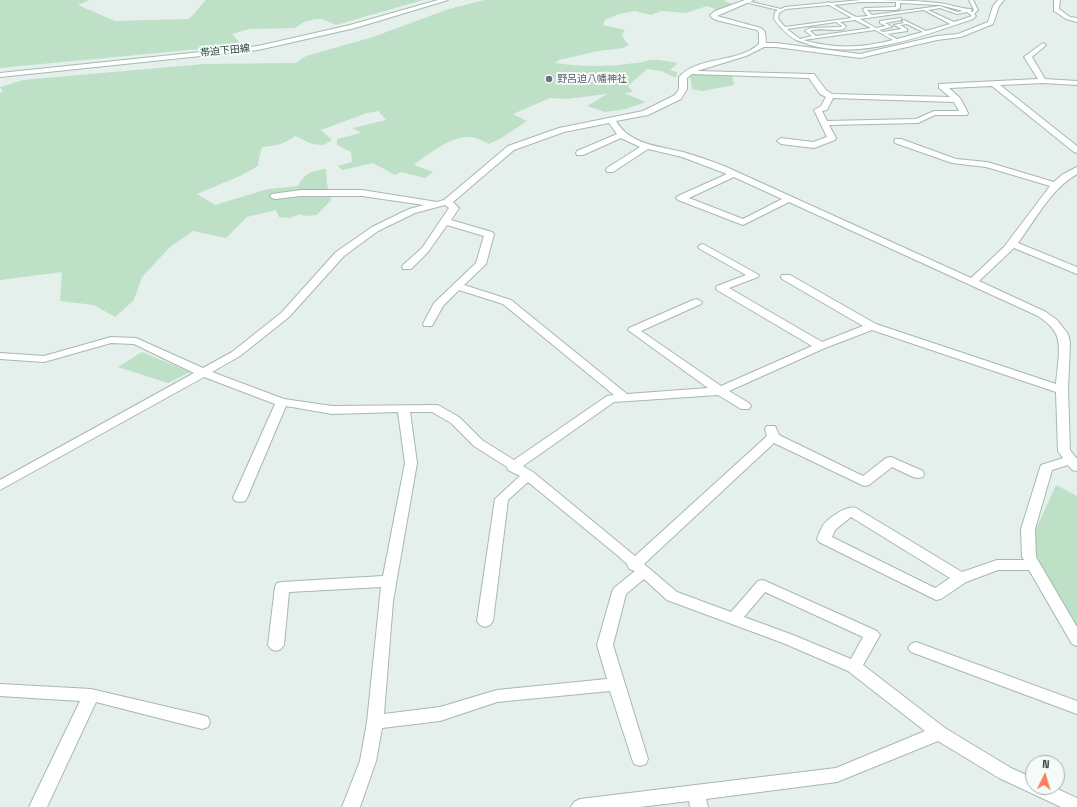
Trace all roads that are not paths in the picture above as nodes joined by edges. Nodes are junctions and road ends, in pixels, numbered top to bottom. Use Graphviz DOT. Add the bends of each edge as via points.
graph roads {
  1 [pos="445,0"];
  2 [pos="925,0"];
  3 [pos="971,0"];
  4 [pos="1001,0"];
  5 [pos="1057,0"];
  6 [pos="749,1"];
  7 [pos="898,2"];
  8 [pos="827,3"];
  9 [pos="912,3"];
  10 [pos="918,3"];
  11 [pos="924,9"];
  12 [pos="782,10"];
  13 [pos="971,12"];
  14 [pos="890,14"];
  15 [pos="871,16"];
  16 [pos="855,18"];
  17 [pos="900,19"];
  18 [pos="1077,20"];
  19 [pos="837,21"];
  20 [pos="908,23"];
  21 [pos="954,24"];
  22 [pos="784,28"];
  23 [pos="875,30"];
  24 [pos="925,32"];
  25 [pos="882,33"];
  26 [pos="815,37"];
  27 [pos="800,40"];
  28 [pos="895,40"];
  29 [pos="762,45"];
  30 [pos="1043,45"];
  31 [pos="690,72"];
  32 [pos="0,74"];
  33 [pos="1043,81"];
  34 [pos="1077,83"];
  35 [pos="994,84"];
  36 [pos="830,96"];
  37 [pos="957,100"];
  38 [pos="611,120"];
  39 [pos="824,123"];
  40 [pos="621,135"];
  41 [pos="781,141"];
  42 [pos="898,141"];
  43 [pos="646,146"];
  44 [pos="1077,150"];
  45 [pos="580,153"];
  46 [pos="610,170"];
  47 [pos="1077,170"];
  48 [pos="734,174"];
  49 [pos="1055,185"];
  50 [pos="275,196"];
  51 [pos="789,199"];
  52 [pos="442,203"];
  53 [pos="445,221"];
  54 [pos="1012,244"];
  55 [pos="703,247"];
  56 [pos="407,267"];
  57 [pos="1077,271"];
  58 [pos="786,277"];
  59 [pos="972,282"];
  60 [pos="457,286"];
  61 [pos="697,302"];
  62 [pos="428,324"];
  63 [pos="872,326"];
  64 [pos="821,346"];
  65 [pos="0,356"];
  66 [pos="204,372"];
  67 [pos="1062,390"];
  68 [pos="720,391"];
  69 [pos="623,397"];
  70 [pos="282,402"];
  71 [pos="745,406"];
  72 [pos="404,408"];
  73 [pos="1073,464"];
  74 [pos="513,467"];
  75 [pos="918,474"];
  76 [pos="528,475"];
  77 [pos="0,486"];
  78 [pos="240,498"];
  79 [pos="1034,565"];
  80 [pos="639,568"];
  81 [pos="961,578"];
  82 [pos="389,581"];
  83 [pos="733,619"];
  84 [pos="485,622"];
  85 [pos="1077,640"];
  86 [pos="276,645"];
  87 [pos="916,648"];
  88 [pos="854,666"];
  89 [pos="616,684"];
  90 [pos="0,690"];
  91 [pos="91,695"];
  92 [pos="1077,708"];
  93 [pos="202,722"];
  94 [pos="375,722"];
  95 [pos="939,733"];
  96 [pos="640,759"];
  97 [pos="1025,783"];
  98 [pos="1050,795"];
  99 [pos="697,800"];
  100 [pos="611,805"];
  101 [pos="1073,806"];
  102 [pos="38,807"];
  103 [pos="351,807"];
  104 [pos="580,807"];
  1 -- 32 [label="street, 帯迫下田線" via="355,27 258,48"];
  2 -- 10 [label="lane"];
  3 -- 13 [label="lane" via="976,10"];
  4 -- 29 [label="street" via="996,6 991,22 972,32 868,55"];
  5 -- 18 [label="street" via="1056,10 1068,18"];
  6 -- 12 [label="lane"];
  6 -- 29 [label="street" via="718,12 714,18 760,30"];
  7 -- 8 [label="lane"];
  7 -- 9 [label="lane"];
  7 -- 15 [label="lane" via="896,9 865,9"];
  8 -- 12 [label="lane"];
  8 -- 16 [label="lane"];
  9 -- 10 [label="lane"];
  9 -- 11 [label="lane"];
  10 -- 13 [label="lane" via="950,4"];
  11 -- 13 [label="lane" via="940,7 957,13"];
  11 -- 14 [label="lane"];
  11 -- 21 [label="lane"];
  12 -- 22 [label="lane" via="777,12 776,19"];
  13 -- 21 [label="lane" via="974,16 972,18"];
  14 -- 15 [label="lane"];
  14 -- 17 [label="lane"];
  15 -- 16 [label="lane"];
  16 -- 19 [label="lane"];
  16 -- 23 [label="lane"];
  17 -- 20 [label="lane"];
  17 -- 23 [label="lane" via="881,22 890,27"];
  19 -- 22 [label="lane"];
  19 -- 26 [label="lane" via="844,26 843,28 806,31"];
  20 -- 24 [label="lane"];
  20 -- 25 [label="lane" via="896,24 906,30"];
  21 -- 24 [label="lane"];
  22 -- 27 [label="lane"];
  23 -- 25 [label="lane"];
  23 -- 26 [label="lane"];
  24 -- 28 [label="lane"];
  25 -- 28 [label="lane"];
  26 -- 27 [label="lane"];
  27 -- 28 [label="lane" via="845,49 872,47"];
  29 -- 31 [label="street" via="751,52"];
  30 -- 33 [label="street" via="1028,57"];
  31 -- 36 [label="street" via="811,76 823,92"];
  31 -- 38 [label="street" via="683,77 683,89 678,97 645,113"];
  33 -- 34 [label="street"];
  33 -- 35 [label="street"];
  35 -- 37 [label="street" via="942,86"];
  35 -- 44 [label="street"];
  36 -- 37 [label="street"];
  36 -- 39 [label="street" via="824,108 818,110"];
  37 -- 39 [label="street" via="964,113 934,113 918,121"];
  38 -- 40 [label="street" via="615,130"];
  38 -- 52 [label="street" via="562,130 511,148"];
  39 -- 41 [label="street" via="832,138 814,145"];
  40 -- 43 [label="street"];
  40 -- 45 [label="street"];
  42 -- 49 [label="street" via="955,161 987,165"];
  43 -- 46 [label="street"];
  43 -- 48 [label="street" via="688,157"];
  47 -- 49 [label="street" via="1067,174"];
  48 -- 51 [label="street"];
  48 -- 51 [label="street" via="681,198 743,222"];
  49 -- 54 [label="street"];
  50 -- 52 [label="street" via="308,192 362,193"];
  51 -- 59 [label="street"];
  52 -- 53 [label="street" via="454,208"];
  52 -- 66 [label="street" via="412,211 363,237 340,254 285,315 236,354"];
  53 -- 56 [label="street" via="425,250"];
  53 -- 60 [label="street" via="489,234 481,264"];
  54 -- 57 [label="street"];
  54 -- 59 [label="street"];
  55 -- 64 [label="street" via="754,275 721,288"];
  58 -- 63 [label="street"];
  59 -- 67 [label="street" via="1042,314 1053,322 1062,334 1064,343"];
  60 -- 62 [label="street" via="438,306"];
  60 -- 69 [label="street" via="506,302"];
  61 -- 68 [label="street" via="633,330"];
  63 -- 64 [label="street"];
  63 -- 67 [label="street"];
  64 -- 68 [label="street"];
  65 -- 66 [label="street" via="44,359 111,340 136,341"];
  66 -- 70 [label="street"];
  66 -- 77 [label="street"];
  67 -- 73 [label="street" via="1064,451"];
  68 -- 69 [label="street"];
  68 -- 71 [label="street"];
  69 -- 74 [label="street" via="610,399"];
  70 -- 72 [label="street" via="332,410"];
  70 -- 78 [label="street"];
  72 -- 74 [label="street" via="434,408 455,420 478,444"];
  72 -- 82 [label="street" via="411,463"];
  73 -- 79 [label="street" via="1046,468 1028,529 1029,557"];
  74 -- 76 [label="street"];
  75 -- 80 [label="street" via="891,461 864,482 772,433"];
  76 -- 80 [label="street"];
  76 -- 84 [label="street" via="502,499"];
  79 -- 81 [label="street" via="997,565"];
  79 -- 85 [label="street"];
  80 -- 83 [label="street" via="672,596"];
  80 -- 89 [label="street" via="619,592 605,645"];
  81 -- 81 [label="street" via="851,511 829,527 824,539 936,595"];
  82 -- 86 [label="street" via="282,587"];
  82 -- 94 [label="street"];
  83 -- 88 [label="street"];
  83 -- 88 [label="street" via="763,585 872,635"];
  87 -- 92 [label="street"];
  88 -- 95 [label="street"];
  89 -- 94 [label="street" via="497,696 440,714"];
  89 -- 96 [label="street"];
  90 -- 91 [label="street"];
  91 -- 93 [label="street"];
  91 -- 102 [label="street"];
  94 -- 103 [label="street" via="368,761"];
  95 -- 97 [label="street"];
  95 -- 99 [label="street" via="837,775"];
  98 -- 101 [label="street"];
  99 -- 100 [label="street"];
  100 -- 104 [label="street"];
}
